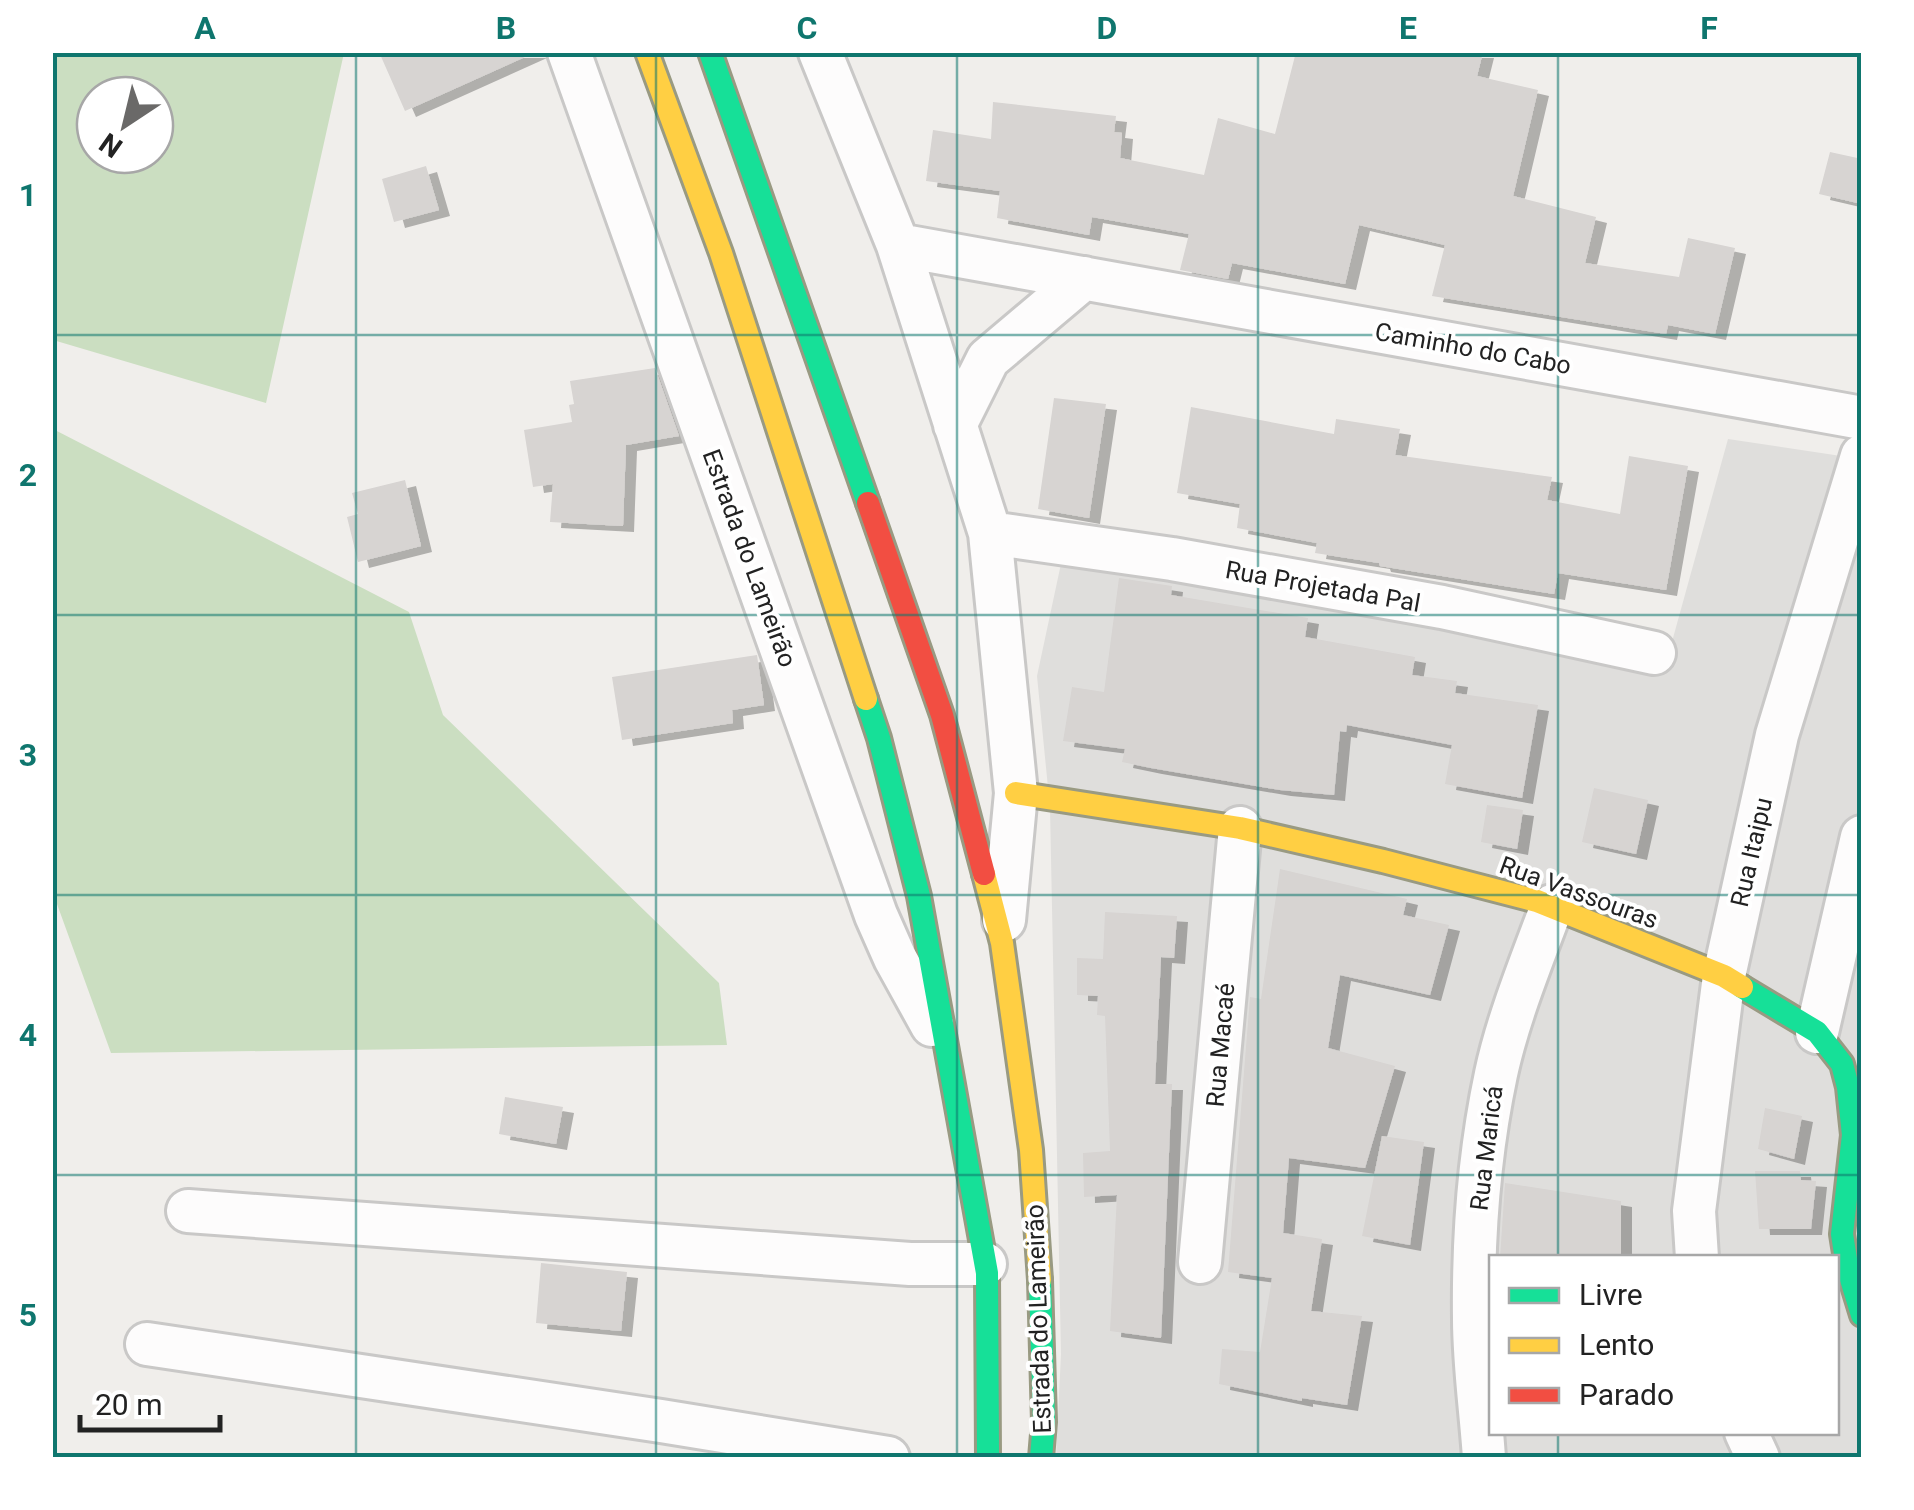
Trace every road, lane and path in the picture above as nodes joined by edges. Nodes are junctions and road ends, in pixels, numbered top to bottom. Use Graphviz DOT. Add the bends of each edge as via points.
graph roads {
  1 [pos="569,52"];
  2 [pos="647,52"];
  3 [pos="710,52"];
  4 [pos="820,52"];
  5 [pos="898,245"];
  6 [pos="1084,278"];
  7 [pos="1862,418"];
  8 [pos="956,425"];
  9 [pos="1862,456"];
  10 [pos="990,534"];
  11 [pos="1654,654"];
  12 [pos="1016,793"];
  13 [pos="1240,828"];
  14 [pos="1862,837"];
  15 [pos="1552,906"];
  16 [pos="1002,943"];
  17 [pos="1724,976"];
  18 [pos="1817,1032"];
  19 [pos="949,1056"];
  20 [pos="188,1211"];
  21 [pos="1696,1255"];
  22 [pos="1200,1262"];
  23 [pos="986,1264"];
  24 [pos="1862,1315"];
  25 [pos="147,1344"];
  26 [pos="1747,1435"];
  27 [pos="888,1458"];
  28 [pos="988,1458"];
  29 [pos="1042,1458"];
  30 [pos="1484,1458"];
  31 [pos="1758,1458"];
  1 -- 19 [label="street, Estrada do Lameirão" via="876,915"];
  2 -- 19 [label="main road, Estrada do Lameirão" via="722,253 879,738 920,896"];
  3 -- 16 [label="main road, Estrada do Lameirão" via="942,716"];
  4 -- 5 [label="street, Estrada do Lameirão"];
  5 -- 6 [label="street, Caminho do Cabo"];
  5 -- 8 [label="street, Estrada do Lameirão"];
  6 -- 7 [label="street, Caminho do Cabo"];
  6 -- 8 [label="street" via="988,358"];
  8 -- 10 [label="street, Estrada do Lameirão"];
  9 -- 17 [label="street, Rua Itaipu" via="1777,735"];
  10 -- 11 [label="street, Rua Projetada Pal" via="1442,607"];
  10 -- 12 [label="street, Estrada do Lameirão"];
  12 -- 13 [label="main road, Rua Vassouras"];
  12 -- 16 [label="street, Estrada do Lameirão"];
  13 -- 15 [label="main road, Rua Vassouras"];
  13 -- 22 [label="street, Rua Macaé"];
  14 -- 18 [label="street"];
  15 -- 17 [label="main road, Rua Vassouras"];
  15 -- 30 [label="street, Rua Maricá" via="1496,1073 1482,1170 1474,1324"];
  16 -- 29 [label="main road, Estrada do Lameirão" via="1032,1150"];
  17 -- 18 [label="main road, Rua Vassouras"];
  17 -- 21 [label="street, Rua Itaipu" via="1694,1211"];
  18 -- 24 [label="main road, Rua Vassouras" via="1842,1064 1848,1087 1853,1135 1842,1234"];
  19 -- 23 [label="main road, Estrada do Lameirão"];
  20 -- 23 [label="street"];
  23 -- 28 [label="main road, Estrada do Lameirão"];
  25 -- 27 [label="street"];
  26 -- 31 [label="street"];
}
